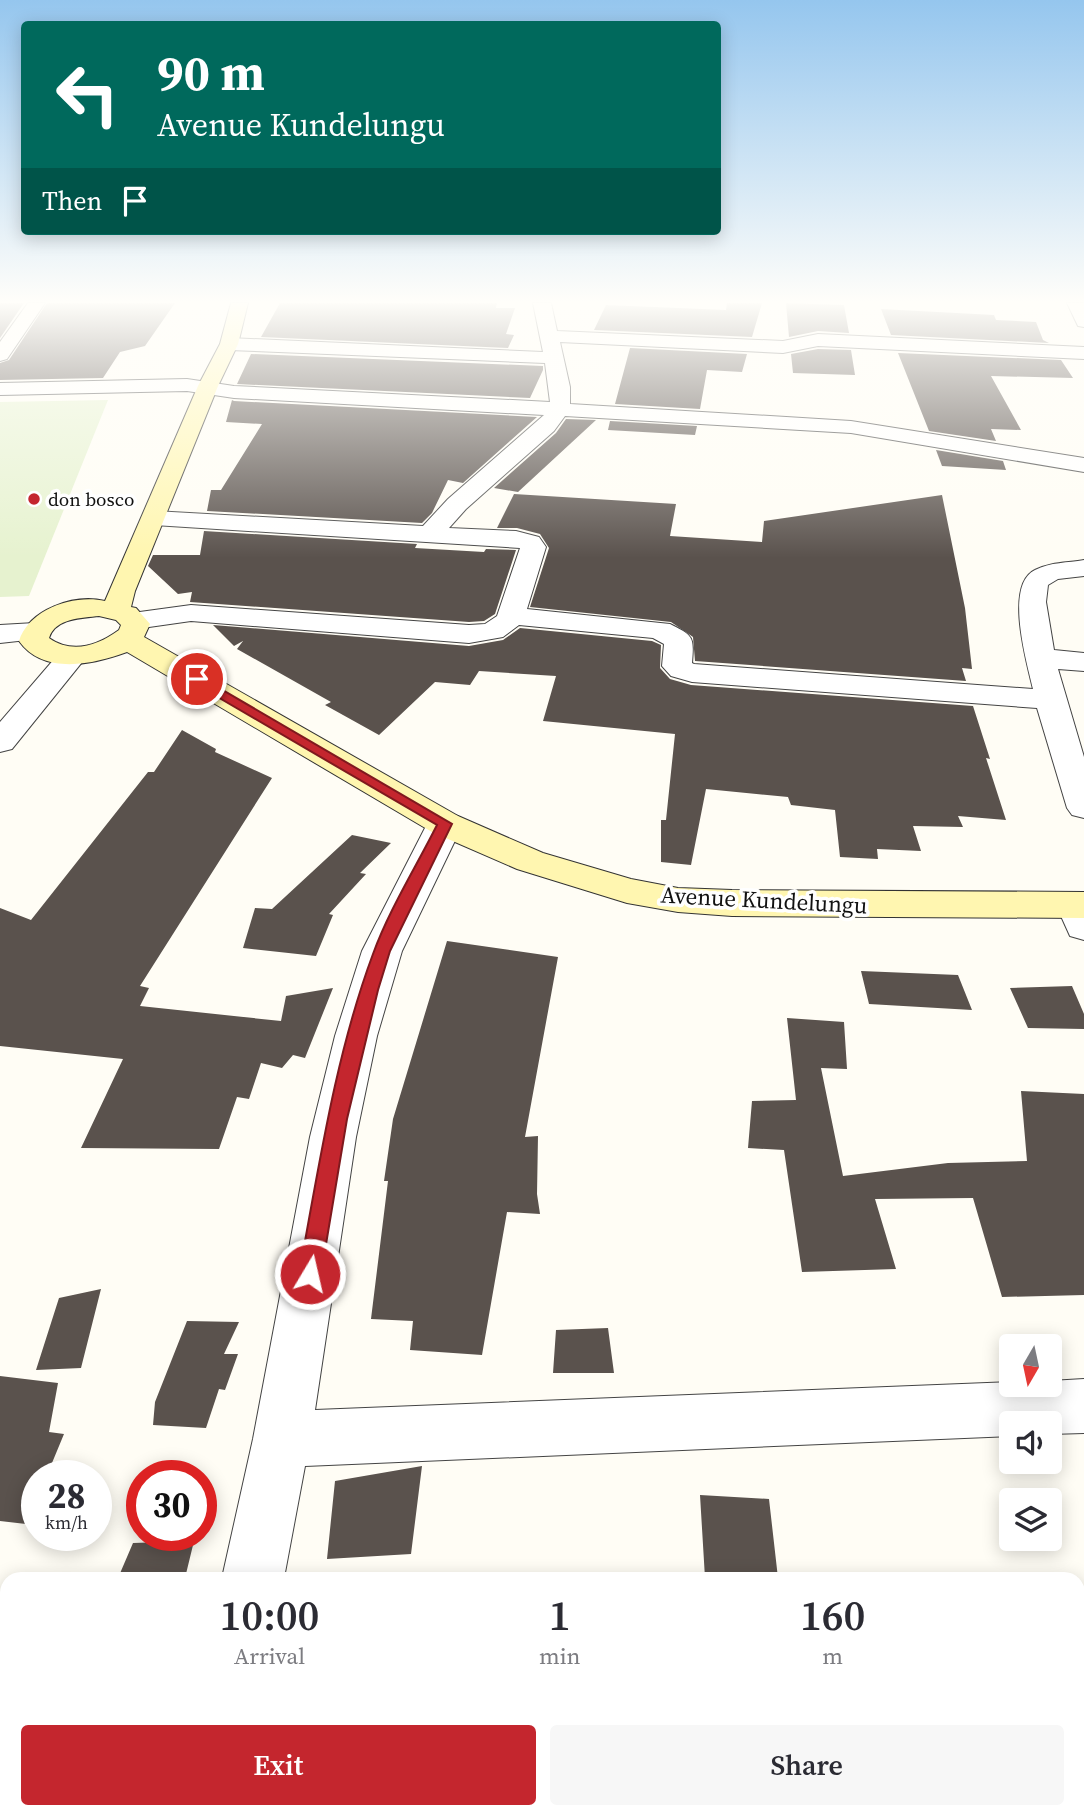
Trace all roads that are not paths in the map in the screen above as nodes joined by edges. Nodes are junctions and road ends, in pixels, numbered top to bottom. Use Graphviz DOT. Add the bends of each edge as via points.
graph roads {
  1 [pos="84,388"];
  2 [pos="207,388"];
  3 [pos="216,388"];
  4 [pos="560,388"];
  5 [pos="0,389"];
  6 [pos="560,409"];
  7 [pos="1084,465"];
  8 [pos="154,519"];
  9 [pos="430,534"];
  10 [pos="1084,568"];
  11 [pos="511,616"];
  12 [pos="126,623"];
  13 [pos="35,632"];
  14 [pos="0,634"];
  15 [pos="72,656"];
  16 [pos="1040,658"];
  17 [pos="1084,662"];
  18 [pos="1049,701"];
  19 [pos="0,742"];
  20 [pos="1084,808"];
  21 [pos="445,824"];
  22 [pos="1081,913"];
  23 [pos="1084,1406"];
  24 [pos="282,1439"];
  25 [pos="254,1572"];
  1 -- 5 [label="street"];
  2 -- 8 [label="street"];
  3 -- 6 [label="street"];
  4 -- 6 [label="street"];
  6 -- 7 [label="street" via="830,424"];
  6 -- 9 [label="street"];
  8 -- 9 [label="street"];
  8 -- 12 [label="street" via="121,591"];
  9 -- 11 [label="street" via="533,544"];
  10 -- 16 [label="street" via="1055,572 1035,582 1032,597"];
  11 -- 12 [label="street" via="498,630 468,634 191,613"];
  11 -- 18 [label="street" via="660,630 679,640 677,666 692,673"];
  12 -- 13 [label="street" via="89,608 59,615"];
  12 -- 15 [label="street" via="103,652"];
  12 -- 21 [label="street, Avenue Kundelungu"];
  13 -- 14 [label="street"];
  13 -- 15 [label="street" via="40,649"];
  15 -- 19 [label="street"];
  16 -- 17 [label="street"];
  16 -- 18 [label="street"];
  18 -- 20 [label="street"];
  21 -- 22 [label="street, Avenue Kundelungu" via="591,882 678,900"];
  21 -- 24 [label="street" via="382,951 356,1036 333,1137"];
  23 -- 24 [label="street"];
  24 -- 25 [label="street"];
}
